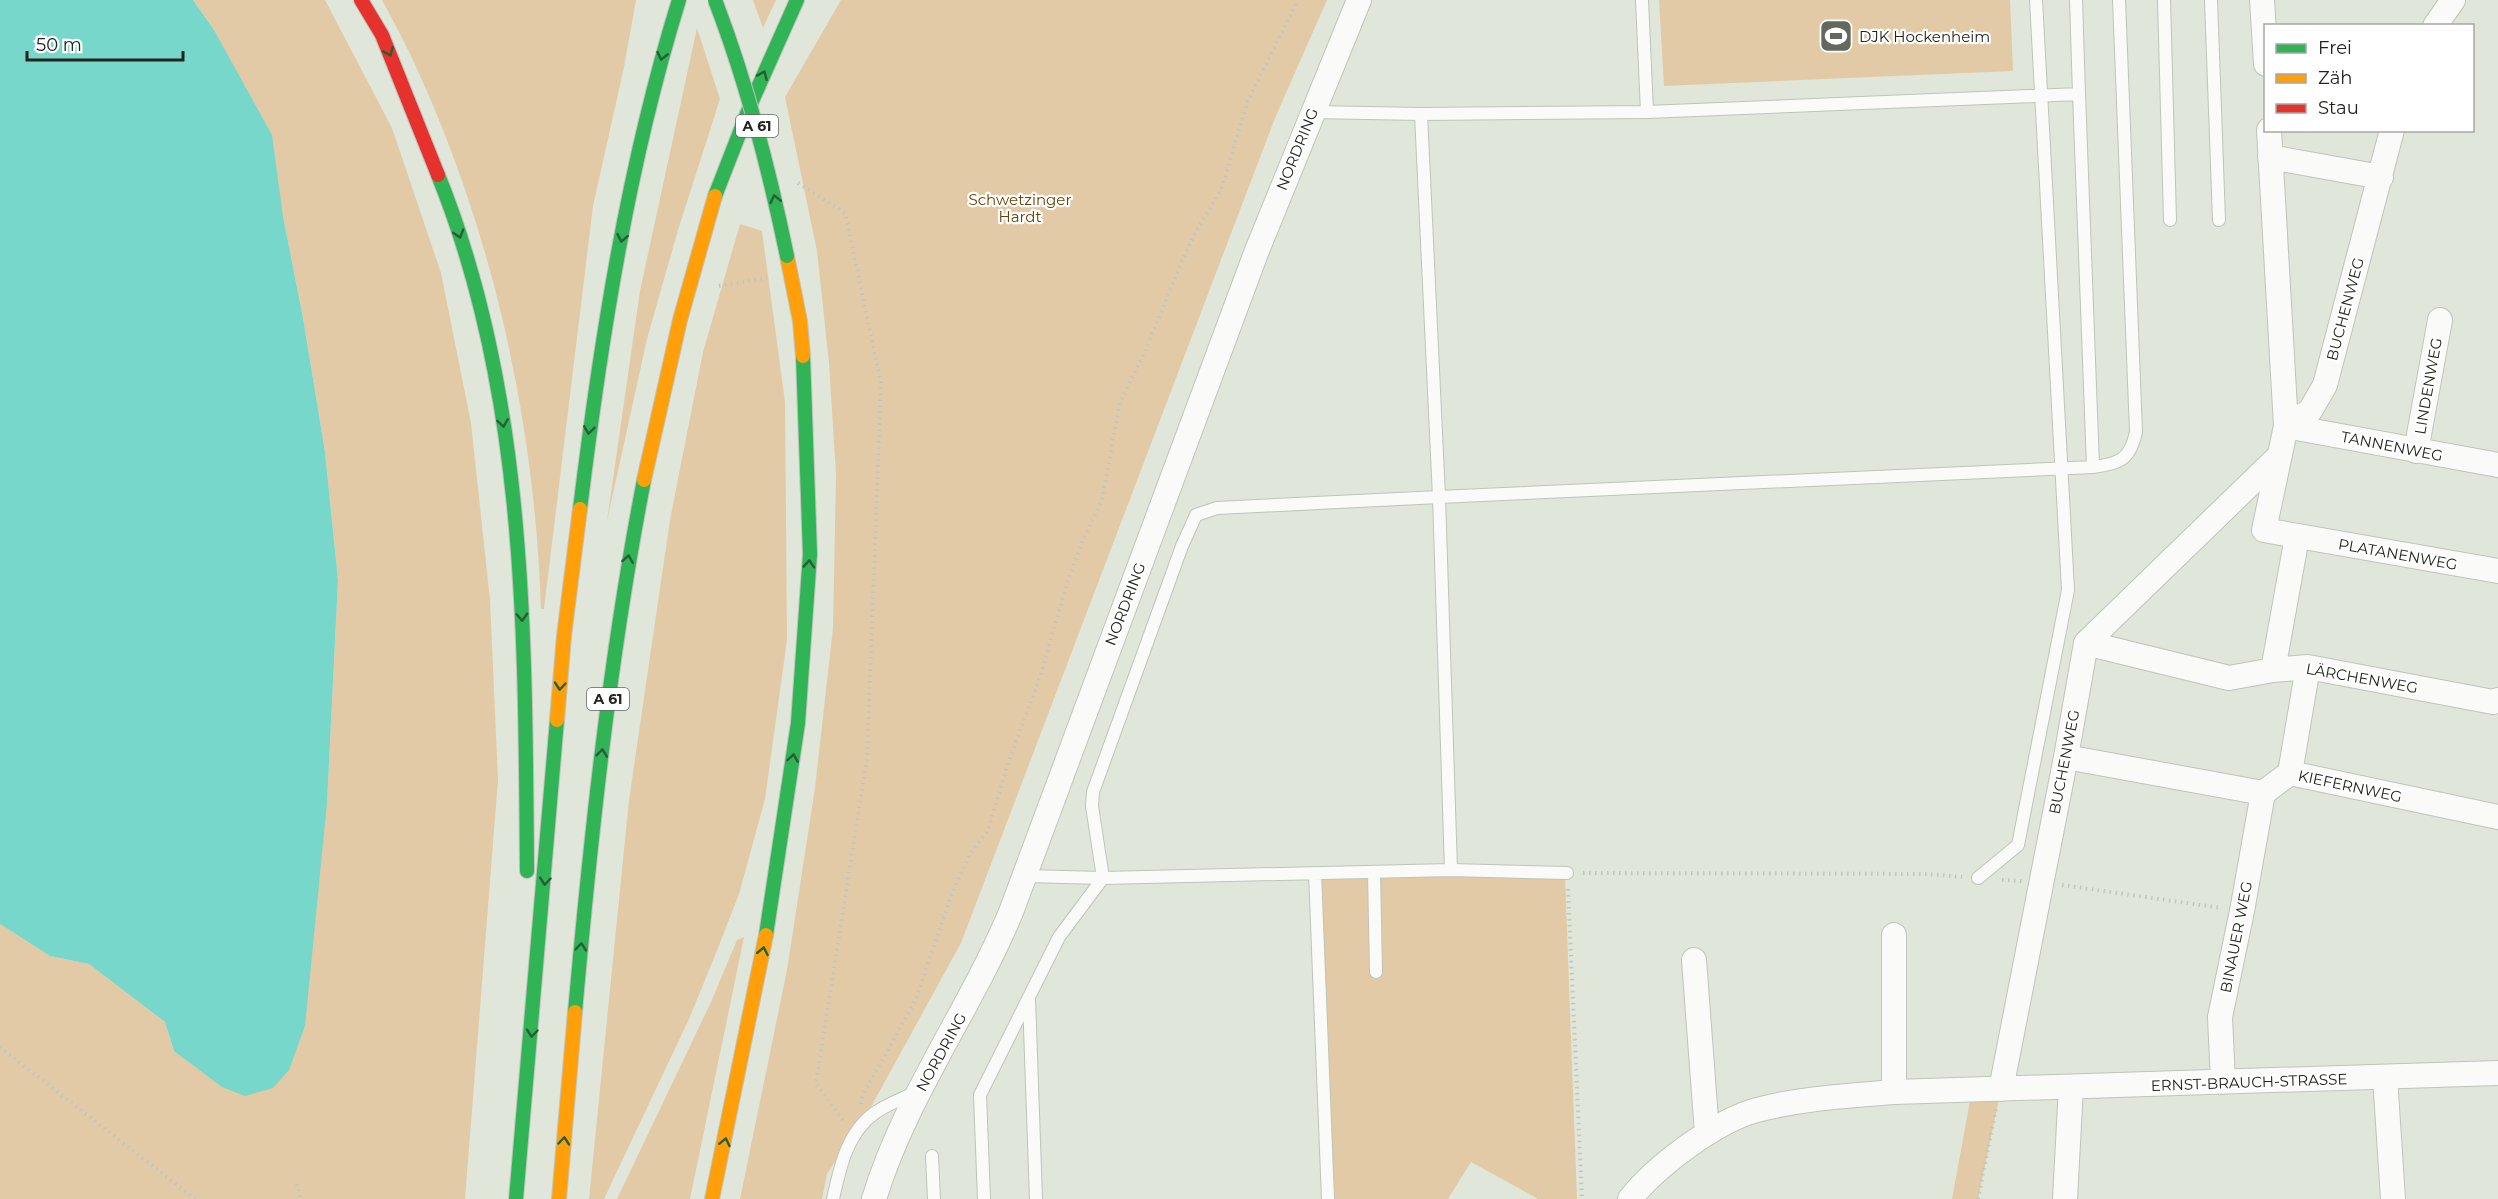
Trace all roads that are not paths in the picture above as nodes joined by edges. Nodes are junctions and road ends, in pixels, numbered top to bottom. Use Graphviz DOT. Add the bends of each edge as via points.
graph roads {
  1 [pos="362,0"];
  2 [pos="679,0"];
  3 [pos="715,0"];
  4 [pos="797,0"];
  5 [pos="1359,0"];
  6 [pos="1642,0"];
  7 [pos="2036,0"];
  8 [pos="2076,0"];
  9 [pos="2120,0"];
  10 [pos="2164,0"];
  11 [pos="2211,0"];
  12 [pos="2262,0"];
  13 [pos="2453,0"];
  14 [pos="2436,24"];
  15 [pos="2264,43"];
  16 [pos="2079,94"];
  17 [pos="2040,96"];
  18 [pos="1312,111"];
  19 [pos="1647,112"];
  20 [pos="1421,114"];
  21 [pos="2269,132"];
  22 [pos="2392,132"];
  23 [pos="2270,157"];
  24 [pos="2381,177"];
  25 [pos="2170,220"];
  26 [pos="2219,220"];
  27 [pos="2440,320"];
  28 [pos="2286,426"];
  29 [pos="2416,451"];
  30 [pos="2280,455"];
  31 [pos="2498,465"];
  32 [pos="2093,467"];
  33 [pos="2060,468"];
  34 [pos="1439,497"];
  35 [pos="2297,537"];
  36 [pos="2498,571"];
  37 [pos="2085,643"];
  38 [pos="2308,667"];
  39 [pos="2273,670"];
  40 [pos="2498,700"];
  41 [pos="2066,757"];
  42 [pos="2290,773"];
  43 [pos="2263,793"];
  44 [pos="2498,817"];
  45 [pos="1451,870"];
  46 [pos="1374,872"];
  47 [pos="1315,873"];
  48 [pos="1567,873"];
  49 [pos="1025,876"];
  50 [pos="1102,878"];
  51 [pos="1978,878"];
  52 [pos="1894,935"];
  53 [pos="1694,960"];
  54 [pos="1376,972"];
  55 [pos="537,974"];
  56 [pos="1029,997"];
  57 [pos="2498,1073"];
  58 [pos="2385,1077"];
  59 [pos="2223,1082"];
  60 [pos="2071,1087"];
  61 [pos="2001,1089"];
  62 [pos="920,1090"];
  63 [pos="1894,1092"];
  64 [pos="1707,1133"];
  65 [pos="932,1156"];
  66 [pos="516,1199"];
  67 [pos="559,1199"];
  68 [pos="712,1199"];
  69 [pos="833,1199"];
  70 [pos="874,1199"];
  71 [pos="934,1199"];
  72 [pos="984,1199"];
  73 [pos="1036,1199"];
  74 [pos="1328,1199"];
  75 [pos="1630,1199"];
  76 [pos="2065,1199"];
  77 [pos="2393,1199"];
  1 -- 55 [label="highway, one-way" via="382,35 444,188 484,315 516,517 525,676 526,859"];
  2 -- 55 [label="highway, one-way" via="633,180 589,432 564,636"];
  68 -- 3 [label="highway, A 61, one-way, bridge" via="772,905 798,723 810,554 806,383 800,321 776,200 752,108"];
  67 -- 4 [label="highway, A 61, one-way" via="594,815 616,632 635,516 660,397 711,207"];
  5 -- 18 [label="street, NORDRING"];
  6 -- 19 [label="lane"];
  7 -- 17 [label="lane"];
  8 -- 16 [label="lane"];
  9 -- 32 [label="lane" via="2136,432 2133,447 2124,459"];
  10 -- 25 [label="lane"];
  11 -- 26 [label="lane"];
  12 -- 15 [label="street"];
  13 -- 14 [label="street"];
  16 -- 17 [label="lane"];
  16 -- 32 [label="lane"];
  17 -- 19 [label="lane"];
  17 -- 33 [label="lane"];
  18 -- 20 [label="lane"];
  18 -- 49 [label="street, NORDRING" via="1221,345"];
  19 -- 20 [label="lane"];
  20 -- 34 [label="lane"];
  21 -- 23 [label="street"];
  22 -- 24 [label="street, BUCHENWEG"];
  23 -- 24 [label="street"];
  23 -- 28 [label="street"];
  24 -- 28 [label="street, BUCHENWEG" via="2325,385 2310,411"];
  27 -- 29 [label="street, LINDENWEG"];
  28 -- 29 [label="street, TANNENWEG"];
  28 -- 30 [label="street"];
  29 -- 31 [label="street, TANNENWEG"];
  30 -- 35 [label="street" via="2265,530"];
  30 -- 37 [label="street"];
  32 -- 33 [label="lane"];
  33 -- 34 [label="lane"];
  33 -- 51 [label="lane" via="2068,590 2018,845"];
  34 -- 45 [label="lane"];
  34 -- 50 [label="lane" via="1217,508 1196,515 1093,792"];
  35 -- 36 [label="street, PLATANENWEG"];
  35 -- 39 [label="street"];
  37 -- 39 [label="street, LÄRCHENWEG" via="2229,678"];
  37 -- 41 [label="street, BUCHENWEG"];
  38 -- 39 [label="street, LÄRCHENWEG"];
  38 -- 40 [label="street, LÄRCHENWEG"];
  38 -- 42 [label="street"];
  41 -- 43 [label="street"];
  41 -- 61 [label="street, BUCHENWEG"];
  42 -- 43 [label="street, KIEFERNWEG"];
  42 -- 44 [label="street, KIEFERNWEG"];
  43 -- 59 [label="street, BINAUER WEG" via="2220,1017"];
  45 -- 46 [label="lane"];
  45 -- 48 [label="lane"];
  46 -- 47 [label="lane"];
  46 -- 54 [label="lane"];
  47 -- 50 [label="lane"];
  47 -- 74 [label="lane"];
  49 -- 50 [label="lane"];
  49 -- 62 [label="street, NORDRING" via="987,967"];
  50 -- 56 [label="lane" via="1059,937"];
  52 -- 63 [label="street"];
  53 -- 64 [label="street"];
  55 -- 66 [label="highway, one-way"];
  56 -- 72 [label="lane" via="980,1095"];
  56 -- 73 [label="lane"];
  57 -- 58 [label="street, ERNST-BRAUCH-STRASSE"];
  58 -- 59 [label="street, ERNST-BRAUCH-STRASSE"];
  58 -- 77 [label="street"];
  59 -- 60 [label="street, ERNST-BRAUCH-STRASSE"];
  60 -- 61 [label="street, ERNST-BRAUCH-STRASSE"];
  60 -- 76 [label="street"];
  61 -- 63 [label="street, ERNST-BRAUCH-STRASSE"];
  62 -- 69 [label="lane" via="875,1113 853,1135"];
  62 -- 70 [label="street, NORDRING" via="890,1152"];
  63 -- 64 [label="street, ERNST-BRAUCH-STRASSE" via="1801,1101 1763,1109"];
  64 -- 75 [label="street, ERNST-BRAUCH-STRASSE" via="1668,1161"];
  65 -- 71 [label="lane"];
}
